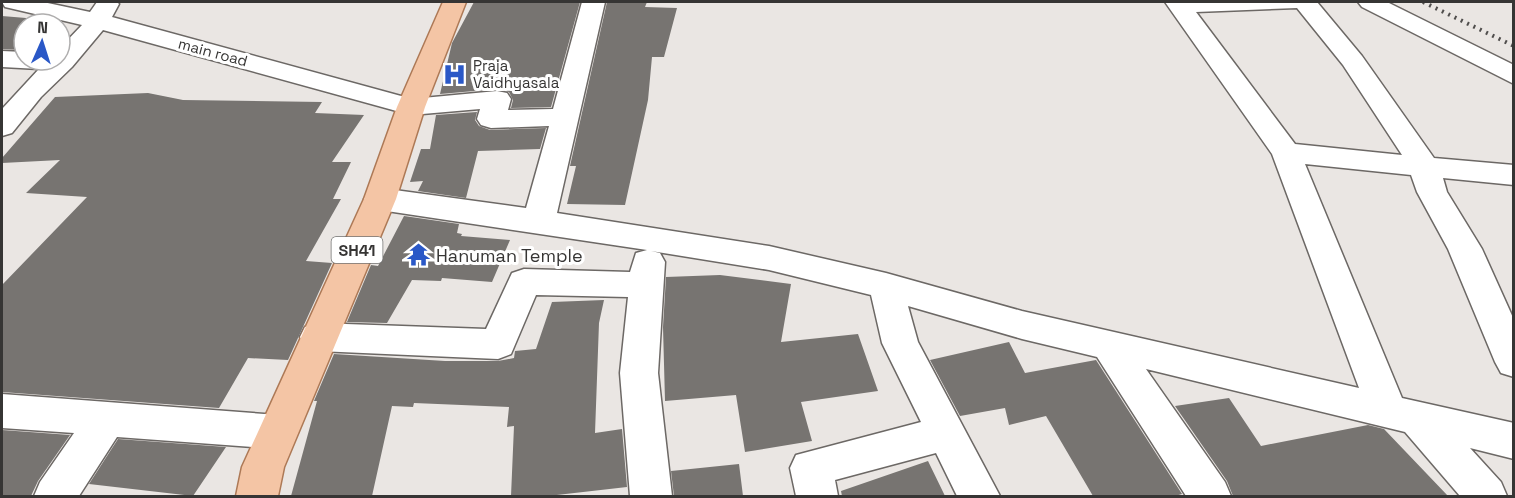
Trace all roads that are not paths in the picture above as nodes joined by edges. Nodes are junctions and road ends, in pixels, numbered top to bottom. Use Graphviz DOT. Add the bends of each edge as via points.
graph roads {
  1 [pos="13,2"];
  2 [pos="453,2"];
  3 [pos="594,2"];
  4 [pos="1292,2"];
  5 [pos="1305,2"];
  6 [pos="1370,2"];
  7 [pos="1179,3"];
  8 [pos="104,11"];
  9 [pos="72,51"];
  10 [pos="52,72"];
  11 [pos="1514,76"];
  12 [pos="411,106"];
  13 [pos="564,117"];
  14 [pos="2,126"];
  15 [pos="1286,153"];
  16 [pos="1423,164"];
  17 [pos="1514,174"];
  18 [pos="380,199"];
  19 [pos="539,221"];
  20 [pos="652,239"];
  21 [pos="645,285"];
  22 [pos="886,286"];
  23 [pos="318,337"];
  24 [pos="1109,346"];
  25 [pos="1514,362"];
  26 [pos="2,411"];
  27 [pos="1403,415"];
  28 [pos="107,419"];
  29 [pos="278,432"];
  30 [pos="946,433"];
  31 [pos="1514,441"];
  32 [pos="56,496"];
  33 [pos="257,496"];
  34 [pos="651,496"];
  35 [pos="817,496"];
  36 [pos="979,496"];
  37 [pos="1210,496"];
  38 [pos="1486,496"];
  1 -- 8 [label="street, main road"];
  2 -- 12 [label="main road, SH41"];
  3 -- 13 [label="street"];
  4 -- 7 [label="street"];
  5 -- 16 [label="street" via="1353,61"];
  6 -- 11 [label="street"];
  7 -- 15 [label="street"];
  8 -- 9 [label="street"];
  8 -- 12 [label="street, main road"];
  10 -- 14 [label="street"];
  12 -- 13 [label="street, main road" via="497,99 491,119"];
  12 -- 18 [label="main road, SH41"];
  13 -- 19 [label="street"];
  15 -- 16 [label="street"];
  15 -- 27 [label="street"];
  16 -- 17 [label="street"];
  16 -- 25 [label="street" via="1432,192 1464,249"];
  18 -- 19 [label="street"];
  18 -- 23 [label="main road, SH41"];
  19 -- 20 [label="street"];
  20 -- 21 [label="street"];
  20 -- 22 [label="street" via="769,258"];
  21 -- 23 [label="street" via="524,282 498,344"];
  21 -- 34 [label="street" via="639,373"];
  22 -- 24 [label="street"];
  22 -- 30 [label="street" via="900,343"];
  23 -- 29 [label="main road, SH41"];
  24 -- 27 [label="street"];
  24 -- 37 [label="street"];
  26 -- 28 [label="street"];
  27 -- 31 [label="street"];
  27 -- 38 [label="street"];
  28 -- 29 [label="street"];
  28 -- 32 [label="street"];
  29 -- 33 [label="main road, SH41" via="263,467"];
  30 -- 35 [label="street" via="810,468"];
  30 -- 36 [label="street"];
}
